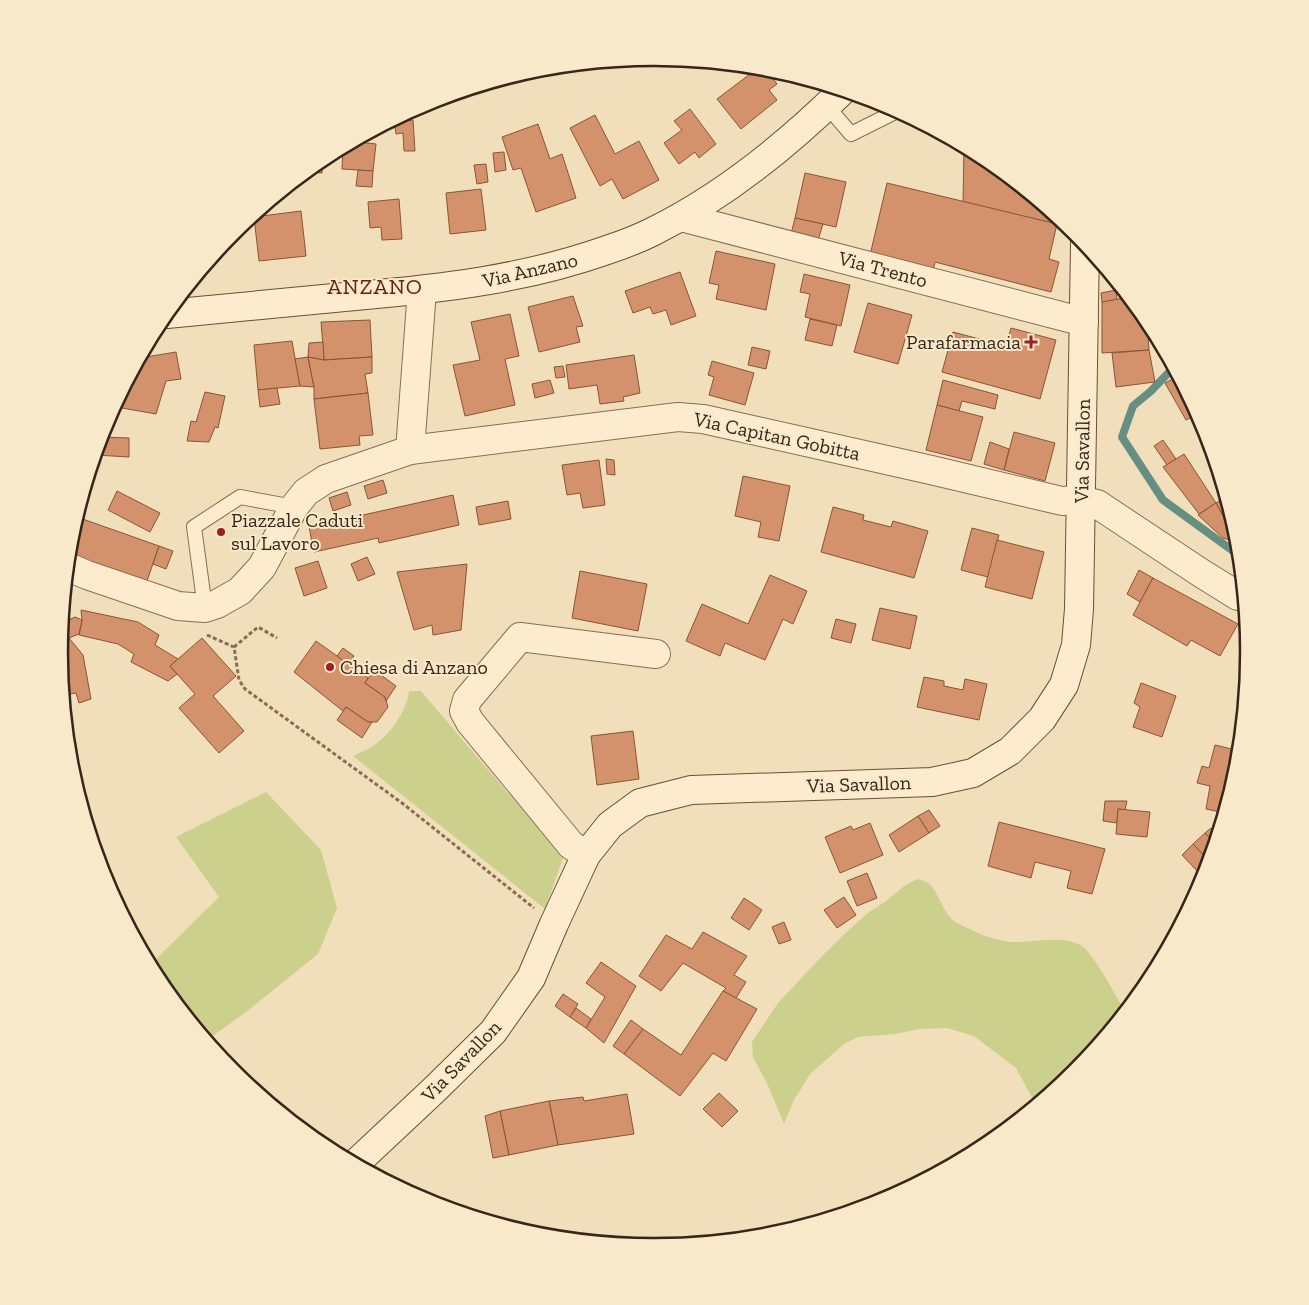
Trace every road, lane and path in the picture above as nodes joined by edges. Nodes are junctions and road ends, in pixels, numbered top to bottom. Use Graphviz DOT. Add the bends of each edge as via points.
graph roads {
  1 [pos="834,98"];
  2 [pos="889,115"];
  3 [pos="681,217"];
  4 [pos="1085,255"];
  5 [pos="422,290"];
  6 [pos="177,313"];
  7 [pos="1084,322"];
  8 [pos="410,450"];
  9 [pos="1081,500"];
  10 [pos="294,506"];
  11 [pos="74,569"];
  12 [pos="1238,596"];
  13 [pos="204,621"];
  14 [pos="277,638"];
  15 [pos="234,647"];
  16 [pos="656,654"];
  17 [pos="586,855"];
  18 [pos="554,924"];
  19 [pos="360,1159"];
  1 -- 2 [label="lane" via="851,134"];
  1 -- 3 [label="street, Via Anzano" via="767,158"];
  3 -- 5 [label="street, Via Anzano" via="618,246 554,267"];
  3 -- 7 [label="street, Via Trento"];
  4 -- 7 [label="street, Via Savallon"];
  5 -- 6 [label="street, Via Anzano"];
  5 -- 8 [label="street"];
  7 -- 9 [label="street, Via Savallon"];
  8 -- 9 [label="street, Via Capitan Gobitta" via="678,416 1062,501"];
  8 -- 10 [label="street, Via Capitan Gobitta" via="326,479 306,492"];
  9 -- 12 [label="street, Via Capitan Gobitta" via="1097,504"];
  9 -- 17 [label="street, Via Savallon" via="1076,645 1064,684 1042,719 1010,751 973,773 932,782 683,792 640,803 610,825"];
  10 -- 13 [label="street, Via Capitan Gobitta" via="262,567 240,591 218,604"];
  10 -- 13 [label="lane" via="240,497 194,527"];
  11 -- 13 [label="street" via="178,606"];
  13 -- 15 [label="path"];
  14 -- 15 [label="path" via="258,627"];
  15 -- 18 [label="path" via="244,690 402,803"];
  16 -- 17 [label="street" via="520,637 467,700 464,712 470,722 571,845"];
  17 -- 18 [label="street, Via Savallon"];
  18 -- 19 [label="street, Via Savallon" via="531,978 493,1032"];
}
